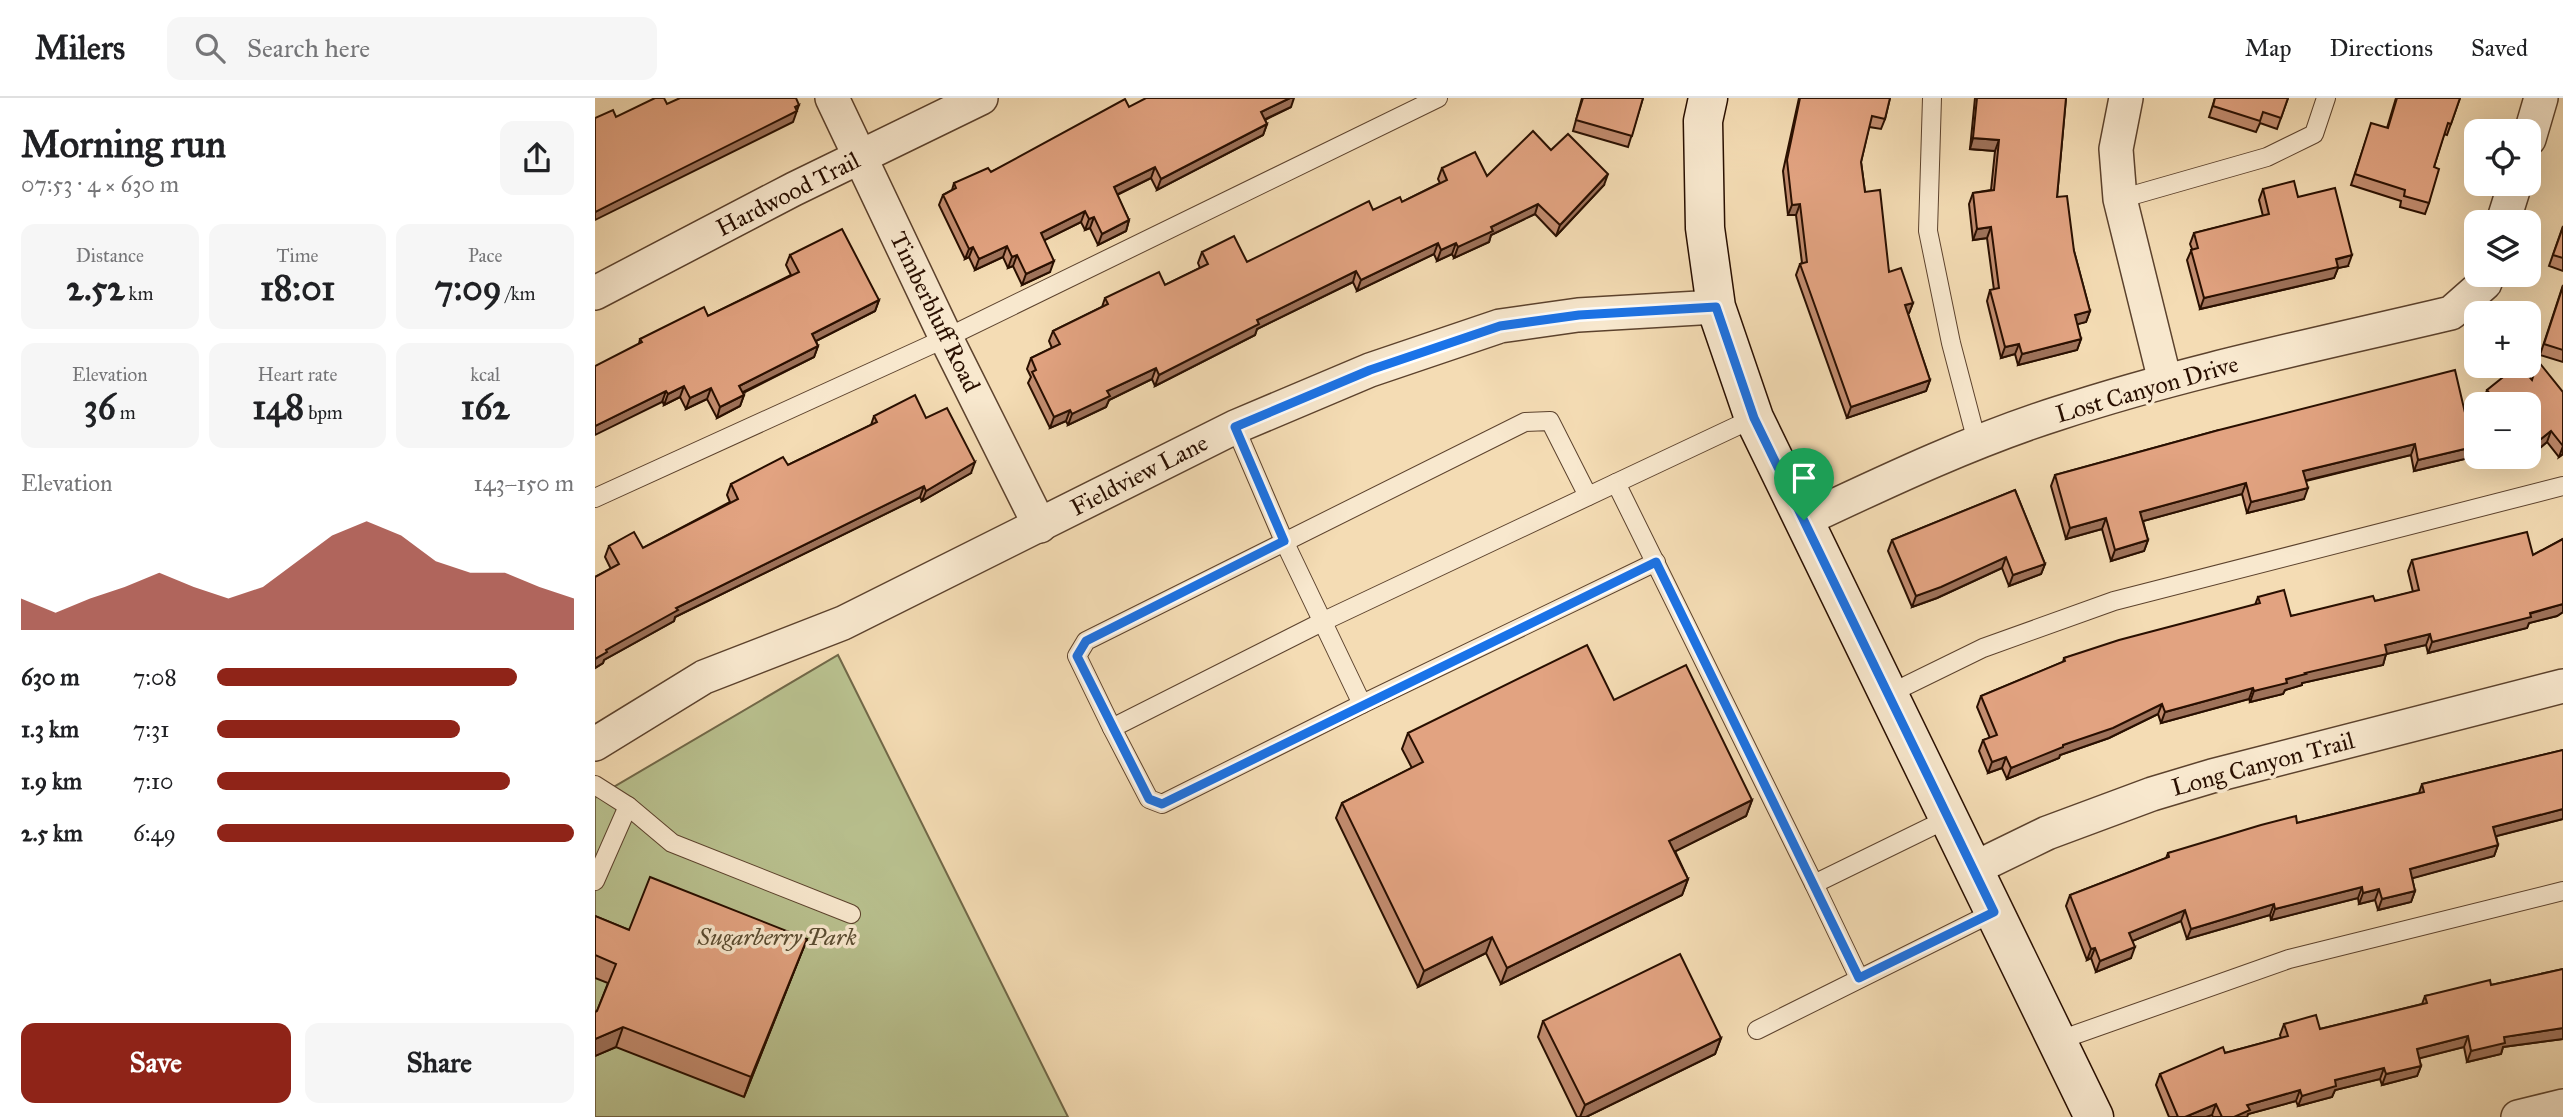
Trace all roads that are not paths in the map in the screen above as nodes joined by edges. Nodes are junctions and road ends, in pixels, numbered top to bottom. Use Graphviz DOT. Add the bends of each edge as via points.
graph roads {
  1 [pos="832,98"];
  2 [pos="981,98"];
  3 [pos="1438,98"];
  4 [pos="1708,98"];
  5 [pos="1932,98"];
  6 [pos="2126,98"];
  7 [pos="2326,98"];
  8 [pos="2541,98"];
  9 [pos="2535,119"];
  10 [pos="860,158"];
  11 [pos="2120,199"];
  12 [pos="2480,287"];
  13 [pos="595,293"];
  14 [pos="1716,307"];
  15 [pos="946,338"];
  16 [pos="2165,381"];
  17 [pos="1754,418"];
  18 [pos="1235,427"];
  19 [pos="1977,442"];
  20 [pos="1616,483"];
  21 [pos="2563,486"];
  22 [pos="1588,496"];
  23 [pos="595,498"];
  24 [pos="1804,520"];
  25 [pos="1040,526"];
  26 [pos="1284,541"];
  27 [pos="1656,562"];
  28 [pos="1324,621"];
  29 [pos="2563,686"];
  30 [pos="1889,694"];
  31 [pos="1362,704"];
  32 [pos="1112,728"];
  33 [pos="595,744"];
  34 [pos="595,785"];
  35 [pos="628,806"];
  36 [pos="1949,818"];
  37 [pos="1973,869"];
  38 [pos="595,881"];
  39 [pos="1814,884"];
  40 [pos="2563,891"];
  41 [pos="1994,912"];
  42 [pos="851,914"];
  43 [pos="1859,978"];
  44 [pos="1757,1030"];
  45 [pos="2057,1041"];
  46 [pos="2563,1106"];
  47 [pos="2094,1117"];
  48 [pos="2518,1117"];
  1 -- 10 [label="street, Timberbluff Road"];
  2 -- 10 [label="street, Hardwood Trail"];
  3 -- 15 [label="lane"];
  4 -- 14 [label="street" via="1703,121 1705,228"];
  5 -- 19 [label="lane" via="1928,231"];
  6 -- 11 [label="street" via="2116,149"];
  7 -- 11 [label="lane" via="2314,134 2267,157"];
  8 -- 9 [label="street"];
  10 -- 13 [label="street, Hardwood Trail"];
  10 -- 15 [label="street, Timberbluff Road"];
  11 -- 16 [label="street"];
  12 -- 16 [label="street, Lost Canyon Drive" via="2451,313"];
  14 -- 17 [label="street"];
  14 -- 18 [label="street, Fieldview Lane" via="1579,315 1500,326 1370,370"];
  15 -- 23 [label="lane"];
  15 -- 25 [label="street, Timberbluff Road"];
  16 -- 19 [label="street, Lost Canyon Drive"];
  17 -- 20 [label="lane"];
  17 -- 24 [label="street"];
  18 -- 25 [label="street, Fieldview Lane"];
  18 -- 26 [label="lane"];
  19 -- 24 [label="street, Lost Canyon Drive"];
  20 -- 22 [label="lane"];
  20 -- 27 [label="lane"];
  21 -- 30 [label="lane" via="2114,601 1983,648"];
  22 -- 26 [label="lane" via="1550,421 1525,422"];
  22 -- 28 [label="lane"];
  24 -- 30 [label="street"];
  25 -- 33 [label="street, Fieldview Lane" via="843,623 704,677"];
  26 -- 28 [label="lane"];
  26 -- 32 [label="lane" via="1086,641 1077,656"];
  27 -- 31 [label="lane"];
  27 -- 39 [label="lane"];
  28 -- 31 [label="lane"];
  28 -- 32 [label="lane"];
  29 -- 37 [label="street, Long Canyon Trail" via="2164,790 2047,833"];
  30 -- 36 [label="street"];
  31 -- 32 [label="lane" via="1162,804 1149,799"];
  34 -- 35 [label="lane"];
  35 -- 38 [label="lane"];
  35 -- 42 [label="lane" via="672,843"];
  36 -- 37 [label="street"];
  36 -- 39 [label="lane"];
  37 -- 41 [label="street"];
  39 -- 43 [label="lane"];
  40 -- 45 [label="lane" via="2288,959"];
  41 -- 43 [label="lane"];
  41 -- 45 [label="street"];
  43 -- 44 [label="lane"];
  45 -- 47 [label="street"];
  46 -- 48 [label="street"];
}
